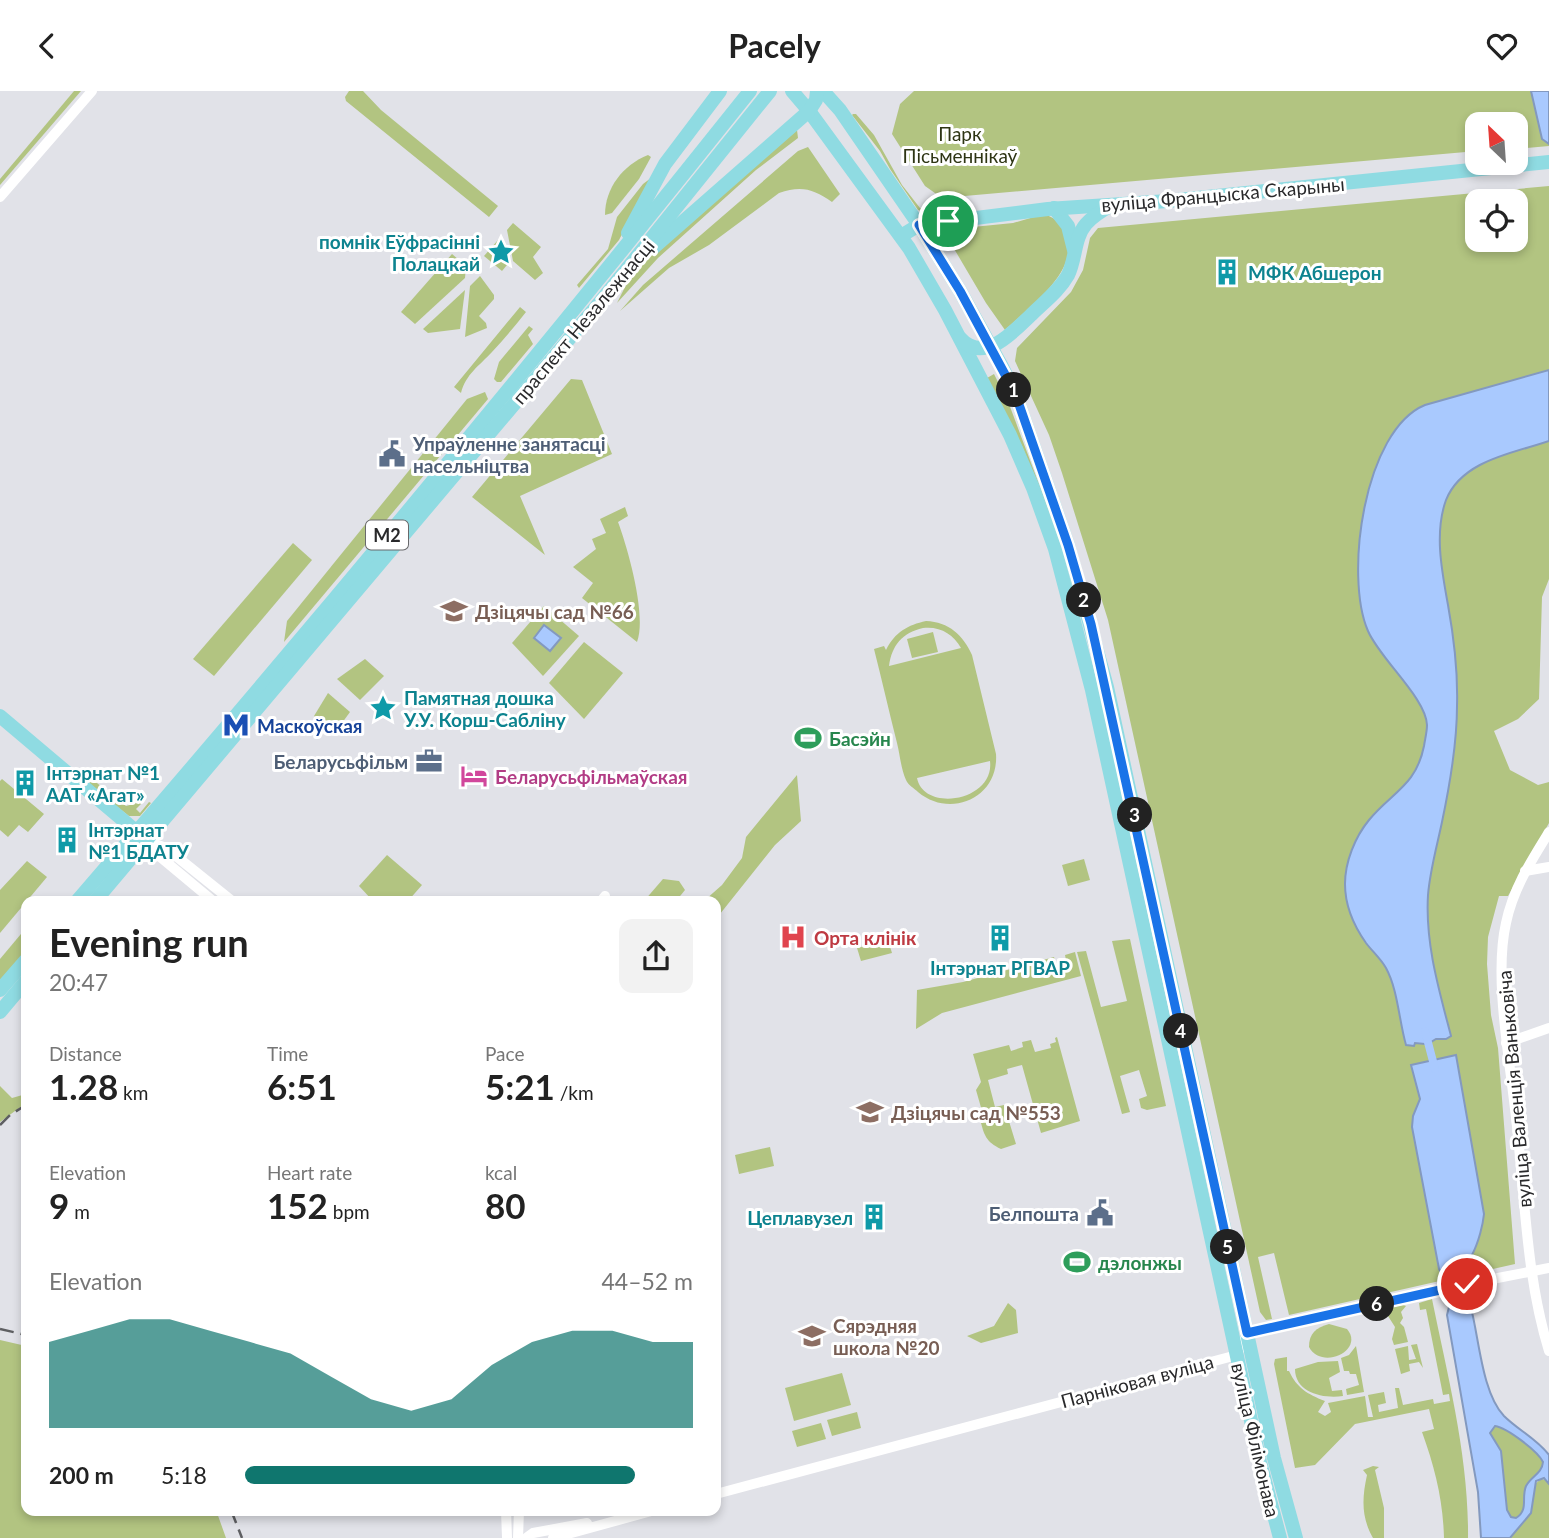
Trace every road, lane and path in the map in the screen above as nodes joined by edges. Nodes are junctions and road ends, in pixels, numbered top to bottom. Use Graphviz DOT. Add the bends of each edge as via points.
graph roads {
  1 [pos="92,91"];
  2 [pos="720,91"];
  3 [pos="750,91"];
  4 [pos="770,91"];
  5 [pos="792,91"];
  6 [pos="817,91"];
  7 [pos="824,91"];
  8 [pos="836,91"];
  9 [pos="840,110"];
  10 [pos="809,111"];
  11 [pos="1549,162"];
  12 [pos="0,197"];
  13 [pos="1114,204"];
  14 [pos="1054,208"];
  15 [pos="919,225"];
  16 [pos="901,236"];
  17 [pos="1075,255"];
  18 [pos="614,259"];
  19 [pos="618,280"];
  20 [pos="959,337"];
  21 [pos="991,346"];
  22 [pos="1068,570"];
  23 [pos="0,716"];
  24 [pos="1549,832"];
  25 [pos="142,837"];
  26 [pos="1549,867"];
  27 [pos="1525,871"];
  28 [pos="82,896"];
  29 [pos="99,896"];
  30 [pos="207,896"];
  31 [pos="226,896"];
  32 [pos="21,966"];
  33 [pos="21,987"];
  34 [pos="0,990"];
  35 [pos="0,1011"];
  36 [pos="1549,1028"];
  37 [pos="1506,1043"];
  38 [pos="1203,1165"];
  39 [pos="1549,1268"];
  40 [pos="1530,1272"];
  41 [pos="1247,1333"];
  42 [pos="1549,1351"];
  43 [pos="1237,1355"];
  44 [pos="721,1493"];
  45 [pos="506,1516"];
  46 [pos="519,1516"];
  47 [pos="635,1516"];
  48 [pos="621,1520"];
  49 [pos="507,1538"];
  50 [pos="518,1538"];
  51 [pos="526,1538"];
  52 [pos="554,1538"];
  53 [pos="1280,1538"];
  54 [pos="1296,1538"];
  1 -- 12 [label="street"];
  2 -- 18 [label="main road" via="666,164"];
  3 -- 18 [label="main road, праспект Незалежнасці / М2"];
  4 -- 19 [label="main road, праспект Незалежнасці / М2"];
  5 -- 10 [label="main road, вуліца Філімонава"];
  6 -- 10 [label="main road"];
  7 -- 9 [label="main road, вуліца Філімонава"];
  8 -- 9 [label="main road"];
  9 -- 15 [label="main road, вуліца Філімонава"];
  10 -- 16 [label="main road, вуліца Філімонава"];
  10 -- 19 [label="main road"];
  11 -- 13 [label="main road, вуліца Францыска Скарыны"];
  13 -- 14 [label="main road, вуліца Францыска Скарыны"];
  13 -- 17 [label="main road" via="1086,223"];
  14 -- 15 [label="main road, вуліца Францыска Скарыны"];
  14 -- 17 [label="main road" via="1068,226"];
  15 -- 16 [label="main road, вуліца Францыска Скарыны"];
  15 -- 21 [label="main road, вуліца Філімонава"];
  16 -- 20 [label="main road, вуліца Філімонава"];
  17 -- 21 [label="main road" via="1053,294 1009,336"];
  18 -- 25 [label="main road, праспект Незалежнасці / М2"];
  19 -- 25 [label="main road, праспект Незалежнасці / М2"];
  20 -- 21 [label="main road" via="973,347"];
  20 -- 22 [label="main road, вуліца Філімонава" via="1017,449"];
  21 -- 22 [label="main road, вуліца Філімонава" via="1015,393"];
  22 -- 38 [label="main road, вуліца Філімонава" via="1107,687 1147,908"];
  23 -- 25 [label="main road"];
  24 -- 27 [label="street, вуліца Валенція Ваньковіча"];
  25 -- 28 [label="main road, праспект Незалежнасці / М2"];
  25 -- 29 [label="main road, праспект Незалежнасці / М2"];
  25 -- 30 [label="street"];
  25 -- 31 [label="street" via="166,848"];
  26 -- 27 [label="street"];
  27 -- 37 [label="street, вуліца Валенція Ваньковіча" via="1513,897 1502,943"];
  32 -- 34 [label="main road"];
  33 -- 35 [label="main road"];
  36 -- 37 [label="street"];
  37 -- 40 [label="street, вуліца Валенція Ваньковіча"];
  38 -- 41 [label="main road, вуліца Філімонава"];
  38 -- 43 [label="main road, вуліца Філімонава"];
  39 -- 40 [label="street"];
  40 -- 41 [label="street"];
  40 -- 42 [label="street, вуліца Валенція Ваньковіча"];
  41 -- 43 [label="street, Парніковая вуліца"];
  41 -- 54 [label="main road, вуліца Філімонава"];
  43 -- 44 [label="street, Парніковая вуліца"];
  43 -- 53 [label="main road, вуліца Філімонава"];
  45 -- 49 [label="street"];
  46 -- 50 [label="street"];
  47 -- 48 [label="street"];
  48 -- 51 [label="street" via="570,1525"];
  48 -- 52 [label="street"];
}
